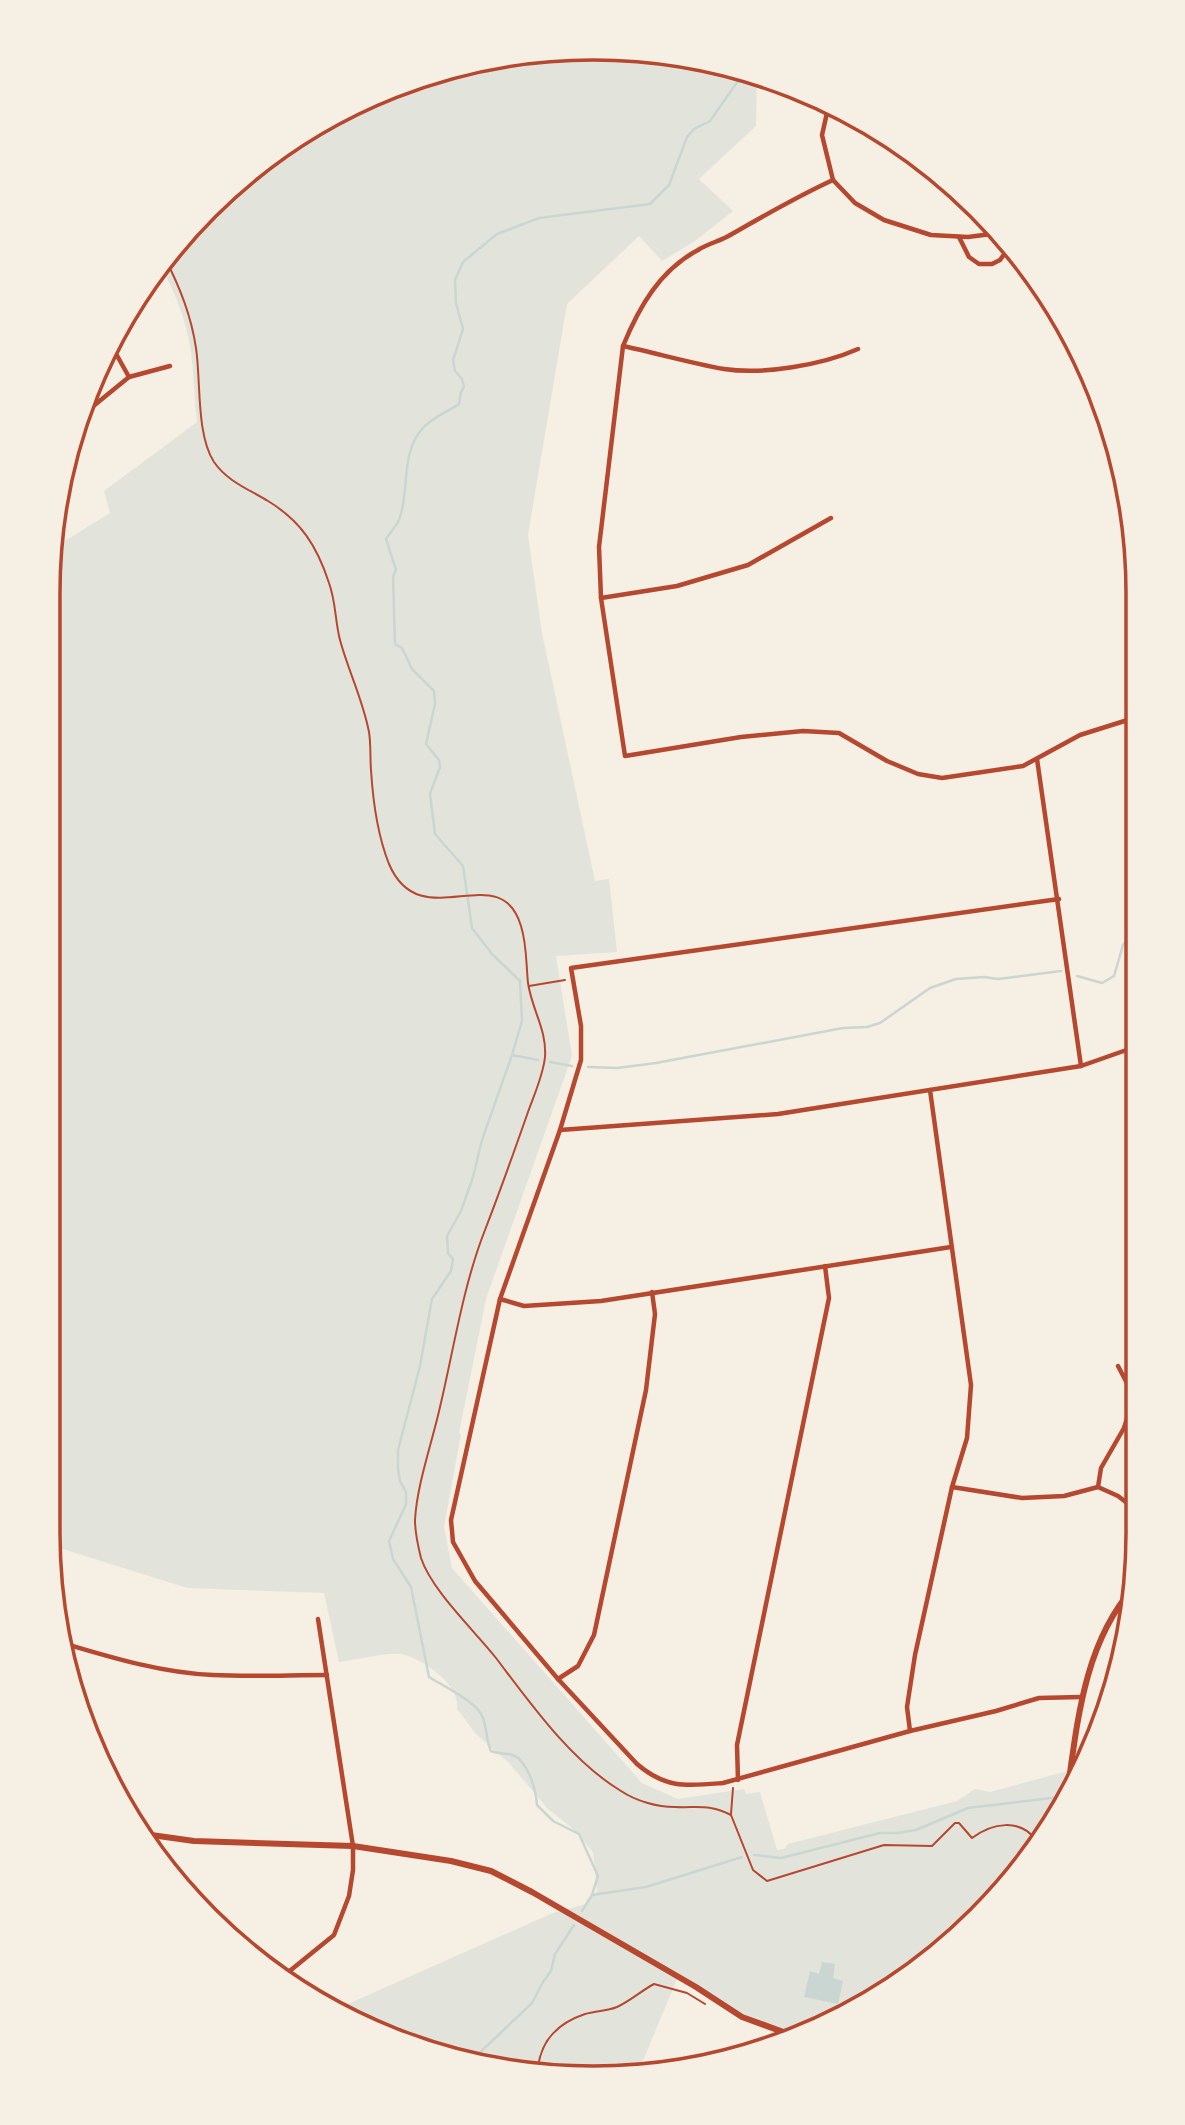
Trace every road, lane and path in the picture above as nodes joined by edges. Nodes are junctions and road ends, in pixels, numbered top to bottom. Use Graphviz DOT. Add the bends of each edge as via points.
graph roads {
  1 [pos="827,113"];
  2 [pos="833,180"];
  3 [pos="987,234"];
  4 [pos="959,237"];
  5 [pos="1004,254"];
  6 [pos="170,268"];
  7 [pos="623,346"];
  8 [pos="858,349"];
  9 [pos="116,354"];
  10 [pos="170,366"];
  11 [pos="129,377"];
  12 [pos="94,406"];
  13 [pos="831,518"];
  14 [pos="601,598"];
  15 [pos="1126,721"];
  16 [pos="1037,759"];
  17 [pos="1059,899"];
  18 [pos="573,979"];
  19 [pos="529,986"];
  20 [pos="1126,1050"];
  21 [pos="1081,1066"];
  22 [pos="930,1090"];
  23 [pos="560,1130"];
  24 [pos="951,1247"];
  25 [pos="825,1266"];
  26 [pos="652,1292"];
  27 [pos="500,1299"];
  28 [pos="1118,1366"];
  29 [pos="1126,1381"];
  30 [pos="1126,1422"];
  31 [pos="952,1487"];
  32 [pos="1098,1487"];
  33 [pos="1126,1502"];
  34 [pos="1121,1601"];
  35 [pos="318,1619"];
  36 [pos="72,1646"];
  37 [pos="327,1675"];
  38 [pos="558,1679"];
  39 [pos="1082,1697"];
  40 [pos="910,1731"];
  41 [pos="1071,1768"];
  42 [pos="736,1780"];
  43 [pos="731,1815"];
  44 [pos="1032,1834"];
  45 [pos="154,1835"];
  46 [pos="353,1846"];
  47 [pos="661,1967"];
  48 [pos="289,1971"];
  49 [pos="654,1984"];
  50 [pos="715,2008"];
  51 [pos="780,2031"];
  52 [pos="539,2062"];
  1 -- 2 [label="street" via="822,135"];
  2 -- 4 [label="street" via="855,203 884,220 931,235"];
  2 -- 7 [label="street" via="680,260 653,287"];
  3 -- 4 [label="street"];
  4 -- 5 [label="street" via="969,257 979,264 992,264"];
  6 -- 19 [label="path" via="190,318 206,446 215,464 225,476 301,526 330,585 338,631 369,733 379,835 393,873 411,893 426,899 486,894 503,900 522,927"];
  7 -- 8 [label="street" via="727,369 779,369 835,359"];
  7 -- 14 [label="street" via="598,547"];
  9 -- 11 [label="street"];
  10 -- 11 [label="street"];
  11 -- 12 [label="street"];
  13 -- 14 [label="street" via="748,565 677,586"];
  14 -- 16 [label="street" via="625,756 803,731 839,733 887,761 942,778 1023,766"];
  15 -- 16 [label="street" via="1080,735"];
  16 -- 17 [label="street"];
  17 -- 18 [label="street" via="571,968"];
  17 -- 21 [label="street"];
  18 -- 19 [label="path"];
  18 -- 23 [label="street" via="582,1026 581,1060"];
  19 -- 43 [label="path" via="545,1038 544,1065 475,1255 415,1518 418,1547 423,1565 456,1611 562,1741 596,1772 643,1801 677,1808 707,1805"];
  20 -- 21 [label="street"];
  21 -- 22 [label="street"];
  22 -- 23 [label="street" via="778,1114"];
  22 -- 24 [label="street"];
  23 -- 27 [label="street"];
  24 -- 25 [label="street"];
  24 -- 31 [label="street" via="971,1385 967,1438"];
  25 -- 26 [label="street"];
  25 -- 42 [label="street" via="829,1298 737,1745"];
  26 -- 27 [label="street" via="547,1305 524,1306"];
  26 -- 38 [label="street" via="655,1314 646,1390 594,1635 578,1666"];
  27 -- 38 [label="street" via="458,1481 451,1520 453,1542 475,1581"];
  28 -- 29 [label="street"];
  30 -- 32 [label="street" via="1101,1468"];
  31 -- 32 [label="street" via="1022,1498 1064,1496"];
  31 -- 40 [label="street" via="915,1655 907,1707"];
  32 -- 33 [label="street"];
  34 -- 39 [label="street" via="1104,1630"];
  35 -- 37 [label="street"];
  36 -- 37 [label="street" via="184,1672"];
  37 -- 46 [label="street"];
  38 -- 42 [label="street" via="649,1774 691,1786"];
  39 -- 40 [label="street" via="1039,1698"];
  39 -- 41 [label="street"];
  40 -- 42 [label="street"];
  42 -- 43 [label="path"];
  43 -- 44 [label="path" via="753,1870 768,1881 884,1845 932,1846 955,1823 972,1838 997,1825 1027,1828"];
  45 -- 46 [label="street"];
  46 -- 47 [label="street" via="491,1871"];
  46 -- 48 [label="street" via="349,1896 334,1935"];
  47 -- 49 [label="path"];
  47 -- 51 [label="street" via="742,2017"];
  49 -- 50 [label="path" via="687,1993"];
  49 -- 52 [label="path" via="614,2008 561,2025 547,2038"];
}
